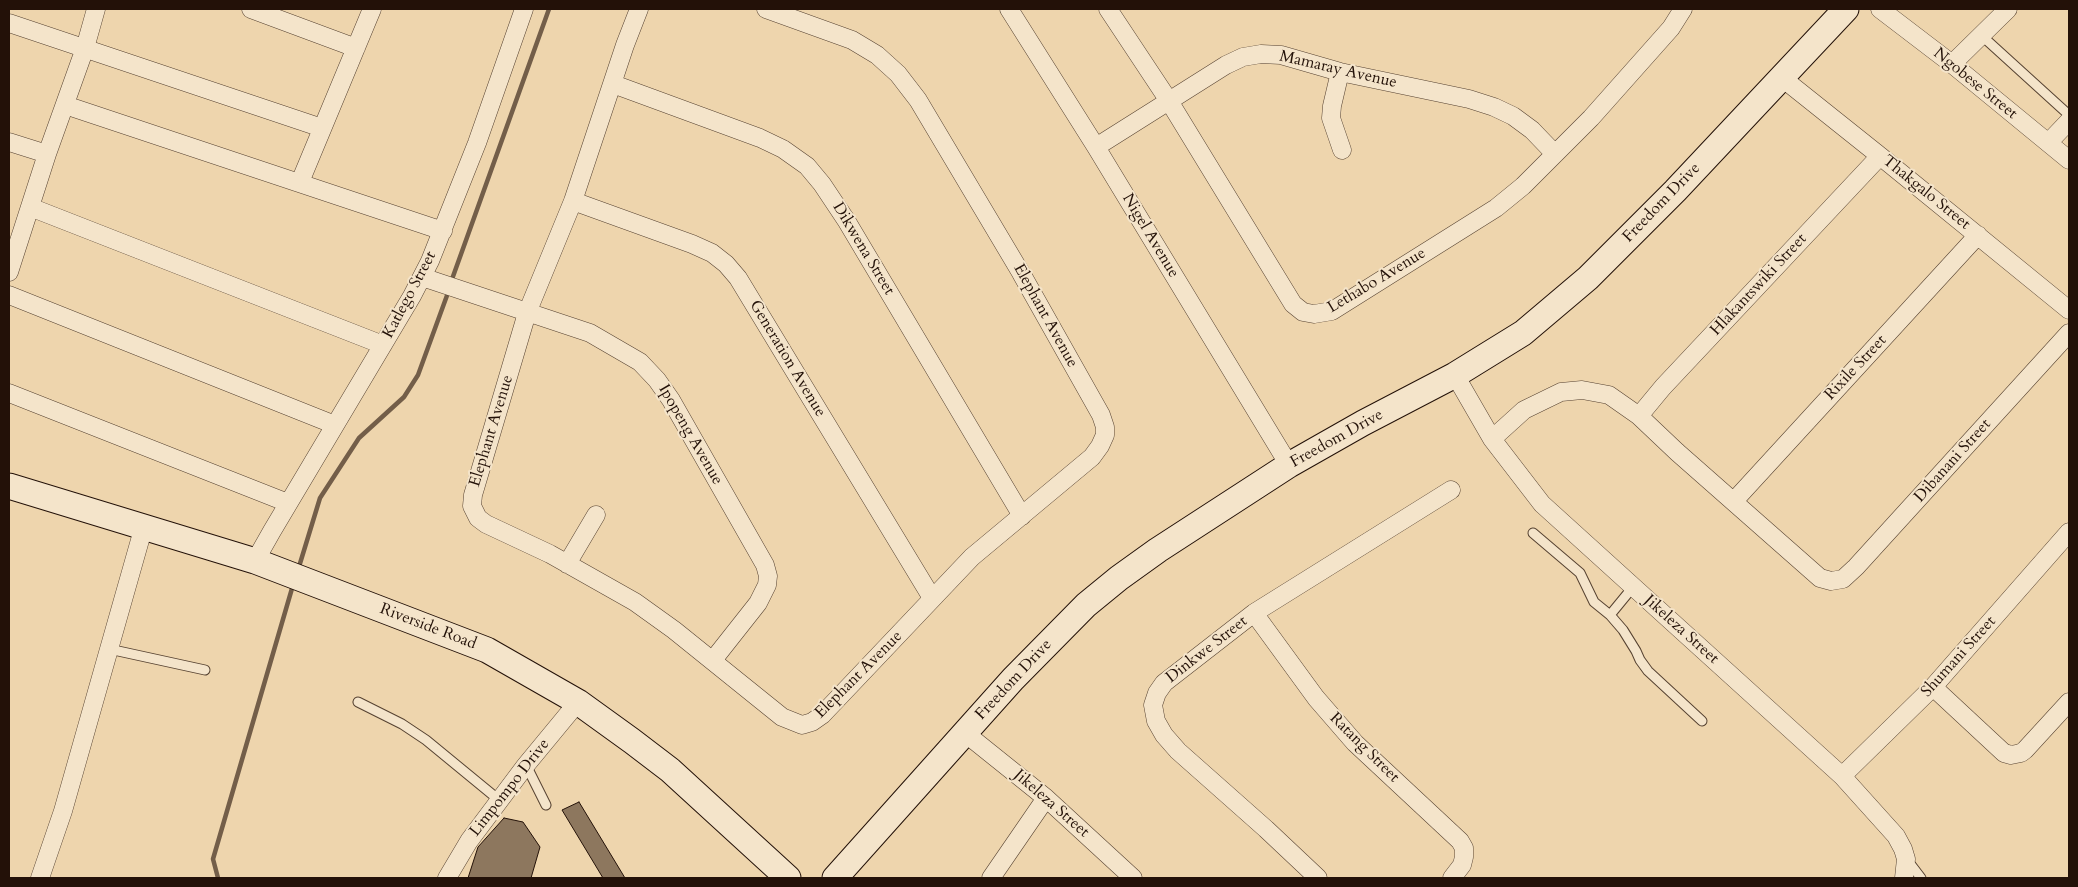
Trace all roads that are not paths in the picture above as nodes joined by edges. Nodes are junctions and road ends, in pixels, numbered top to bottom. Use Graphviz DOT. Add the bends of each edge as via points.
graph roads {
  1 [pos="96,9"];
  2 [pos="250,9"];
  3 [pos="372,9"];
  4 [pos="524,9"];
  5 [pos="639,9"];
  6 [pos="766,9"];
  7 [pos="1009,9"];
  8 [pos="1108,9"];
  9 [pos="1683,9"];
  10 [pos="1846,9"];
  11 [pos="1880,9"];
  12 [pos="2008,9"];
  13 [pos="9,23"];
  14 [pos="1981,35"];
  15 [pos="85,48"];
  16 [pos="356,48"];
  17 [pos="1952,64"];
  18 [pos="1340,72"];
  19 [pos="1781,77"];
  20 [pos="613,84"];
  21 [pos="1169,101"];
  22 [pos="65,105"];
  23 [pos="2069,115"];
  24 [pos="2069,121"];
  25 [pos="322,128"];
  26 [pos="9,142"];
  27 [pos="2048,143"];
  28 [pos="1096,147"];
  29 [pos="1342,150"];
  30 [pos="47,154"];
  31 [pos="1556,154"];
  32 [pos="1880,156"];
  33 [pos="2069,160"];
  34 [pos="300,182"];
  35 [pos="573,201"];
  36 [pos="30,207"];
  37 [pos="442,230"];
  38 [pos="1978,236"];
  39 [pos="10,267"];
  40 [pos="422,276"];
  41 [pos="9,295"];
  42 [pos="2069,310"];
  43 [pos="527,313"];
  44 [pos="2069,333"];
  45 [pos="383,345"];
  46 [pos="1455,375"];
  47 [pos="9,393"];
  48 [pos="1639,416"];
  49 [pos="335,425"];
  50 [pos="1492,440"];
  51 [pos="1289,465"];
  52 [pos="9,486"];
  53 [pos="1451,490"];
  54 [pos="1734,501"];
  55 [pos="288,503"];
  56 [pos="596,515"];
  57 [pos="1022,516"];
  58 [pos="144,526"];
  59 [pos="1533,532"];
  60 [pos="2069,532"];
  61 [pos="255,561"];
  62 [pos="567,564"];
  63 [pos="1633,587"];
  64 [pos="932,598"];
  65 [pos="1254,613"];
  66 [pos="1610,615"];
  67 [pos="108,649"];
  68 [pos="713,660"];
  69 [pos="205,670"];
  70 [pos="1933,687"];
  71 [pos="358,702"];
  72 [pos="578,702"];
  73 [pos="2069,702"];
  74 [pos="1702,721"];
  75 [pos="965,733"];
  76 [pos="526,765"];
  77 [pos="1842,776"];
  78 [pos="1046,798"];
  79 [pos="499,800"];
  80 [pos="546,805"];
  81 [pos="1906,859"];
  82 [pos="40,878"];
  83 [pos="447,878"];
  84 [pos="788,878"];
  85 [pos="835,878"];
  86 [pos="991,878"];
  87 [pos="1134,878"];
  88 [pos="1318,878"];
  89 [pos="1452,878"];
  90 [pos="1904,878"];
  91 [pos="1922,878"];
  1 -- 15 [label="street"];
  2 -- 16 [label="street"];
  3 -- 16 [label="street"];
  4 -- 37 [label="street, Katlego Street"];
  5 -- 20 [label="street, Elephant Avenue"];
  6 -- 57 [label="street, Elephant Avenue" via="852,40 877,55 898,74 918,100 1016,265 1100,415 1105,435 1096,452"];
  7 -- 28 [label="street, Nigel Avenue"];
  8 -- 21 [label="street, Lethabo Avenue"];
  9 -- 31 [label="street, Lethabo Avenue" via="1671,28"];
  10 -- 19 [label="street, Freedom Drive"];
  11 -- 17 [label="street, Ngobese Street"];
  12 -- 14 [label="street"];
  13 -- 15 [label="street"];
  14 -- 17 [label="street"];
  14 -- 23 [label="lane"];
  15 -- 22 [label="street"];
  15 -- 25 [label="street"];
  16 -- 25 [label="street"];
  17 -- 27 [label="street, Ngobese Street"];
  18 -- 21 [label="street, Mamaray Avenue" via="1281,56 1261,54 1243,57"];
  18 -- 29 [label="street" via="1331,118"];
  18 -- 31 [label="street, Mamaray Avenue" via="1494,107 1532,130"];
  19 -- 32 [label="street, Thakgalo Street"];
  19 -- 46 [label="street, Freedom Drive" via="1588,278 1523,333"];
  20 -- 35 [label="street, Elephant Avenue"];
  20 -- 57 [label="street, Dikwena Street" via="760,138 807,166 846,220"];
  21 -- 28 [label="street, Mamaray Avenue"];
  21 -- 31 [label="street, Lethabo Avenue" via="1293,304 1303,312 1314,314 1332,311 1496,208"];
  22 -- 30 [label="street"];
  22 -- 34 [label="street"];
  24 -- 27 [label="street"];
  25 -- 34 [label="street"];
  26 -- 30 [label="street"];
  27 -- 33 [label="street, Ngobese Street"];
  28 -- 51 [label="street, Nigel Avenue"];
  30 -- 36 [label="street"];
  32 -- 38 [label="street, Thakgalo Street"];
  32 -- 48 [label="street, Hlakantswiki Street"];
  34 -- 37 [label="street"];
  35 -- 43 [label="street, Elephant Avenue"];
  35 -- 64 [label="street, Generation Avenue" via="712,252 726,264 738,278"];
  36 -- 39 [label="street"];
  36 -- 45 [label="street"];
  37 -- 40 [label="street, Katlego Street"];
  38 -- 42 [label="street, Thakgalo Street"];
  38 -- 54 [label="street, Rixile Street"];
  40 -- 43 [label="street, Ipopeng Avenue"];
  40 -- 45 [label="street, Katlego Street"];
  41 -- 49 [label="street"];
  43 -- 62 [label="street, Elephant Avenue" via="472,506 478,518 486,524"];
  43 -- 68 [label="street, Ipopeng Avenue" via="590,333 640,362 671,400 765,565 768,576 764,594"];
  44 -- 54 [label="street, Dibanani Street" via="1843,579 1831,581 1820,578"];
  45 -- 49 [label="street, Katlego Street"];
  46 -- 50 [label="street, Jikeleza Street"];
  46 -- 51 [label="street, Freedom Drive"];
  47 -- 55 [label="street"];
  48 -- 50 [label="street" via="1609,395 1582,390 1561,392 1524,410"];
  48 -- 54 [label="street"];
  49 -- 55 [label="street, Katlego Street"];
  50 -- 63 [label="street, Jikeleza Street" via="1542,504"];
  51 -- 75 [label="street, Freedom Drive" via="1158,550 1086,605"];
  52 -- 58 [label="street, Riverside Road"];
  53 -- 65 [label="street, Dinkwe Street"];
  55 -- 61 [label="street, Katlego Street"];
  56 -- 62 [label="street"];
  57 -- 64 [label="street, Elephant Avenue" via="972,557"];
  58 -- 61 [label="street, Riverside Road"];
  58 -- 67 [label="street"];
  59 -- 66 [label="lane" via="1580,573 1594,602"];
  60 -- 70 [label="street, Shumani Street"];
  61 -- 72 [label="street, Riverside Road" via="486,650"];
  62 -- 68 [label="street, Elephant Avenue" via="635,602"];
  63 -- 66 [label="lane"];
  63 -- 77 [label="street, Jikeleza Street"];
  64 -- 68 [label="street, Elephant Avenue" via="822,715 802,725 782,717"];
  65 -- 88 [label="street, Dinkwe Street" via="1164,683 1154,705 1156,722 1178,751"];
  65 -- 89 [label="street, Ratang Street" via="1316,698 1355,743 1460,841 1464,857"];
  66 -- 74 [label="lane" via="1624,630 1648,671"];
  67 -- 69 [label="lane"];
  67 -- 82 [label="street"];
  70 -- 73 [label="street" via="2004,753 2011,755 2026,750"];
  70 -- 77 [label="street, Shumani Street"];
  71 -- 79 [label="lane" via="426,740"];
  72 -- 76 [label="street, Limpompo Drive"];
  72 -- 84 [label="street, Riverside Road" via="670,770"];
  75 -- 78 [label="street, Jikeleza Street"];
  75 -- 85 [label="street, Freedom Drive"];
  76 -- 79 [label="street, Limpompo Drive"];
  76 -- 80 [label="lane"];
  77 -- 81 [label="street, Jikeleza Street" via="1896,836"];
  78 -- 86 [label="street"];
  78 -- 87 [label="street, Jikeleza Street"];
  79 -- 83 [label="street, Limpompo Drive" via="468,841"];
  81 -- 90 [label="street, Jikeleza Street"];
  81 -- 91 [label="lane"];
}
